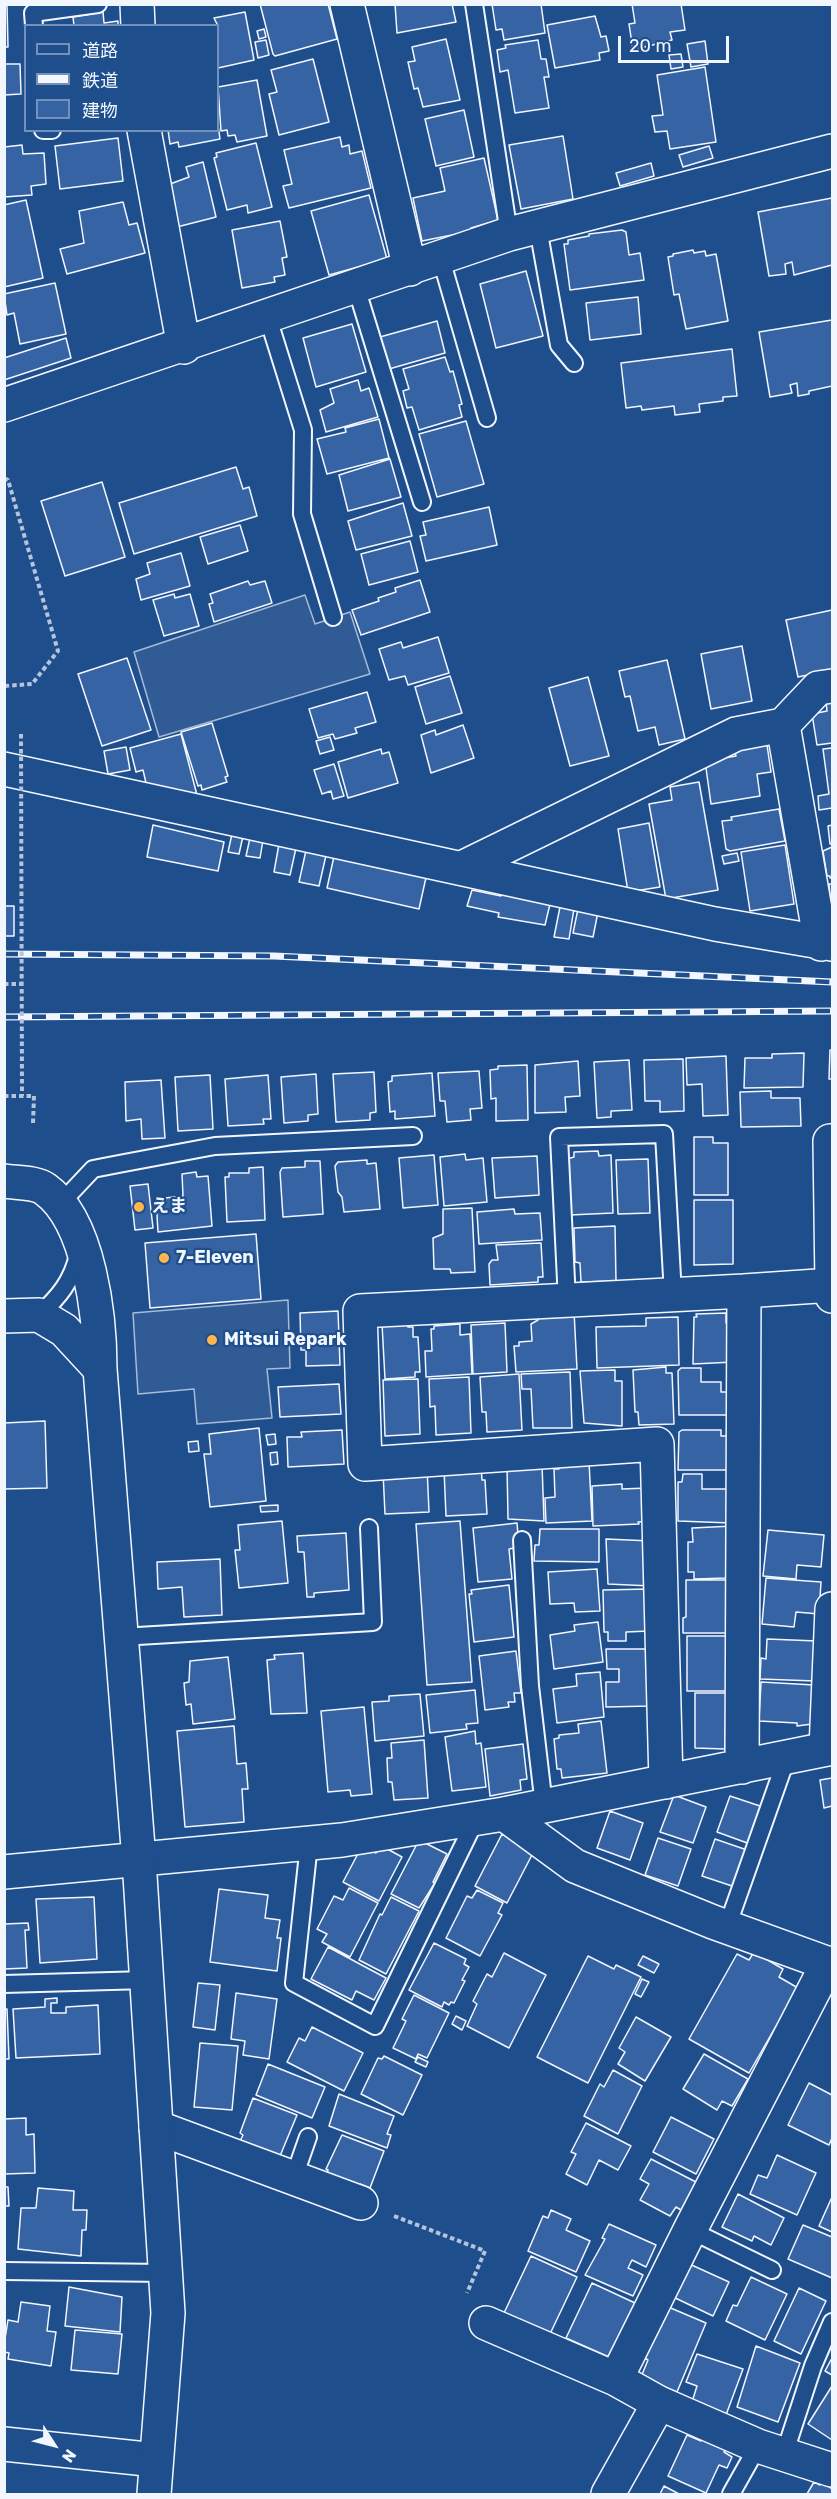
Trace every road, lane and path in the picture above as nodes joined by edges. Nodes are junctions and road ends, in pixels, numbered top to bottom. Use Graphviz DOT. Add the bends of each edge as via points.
graph roads {
  1 [pos="98,4"];
  2 [pos="137,4"];
  3 [pos="347,4"];
  4 [pos="474,4"];
  5 [pos="34,24"];
  6 [pos="138,24"];
  7 [pos="144,132"];
  8 [pos="832,151"];
  9 [pos="524,231"];
  10 [pos="441,259"];
  11 [pos="410,269"];
  12 [pos="356,287"];
  13 [pos="268,318"];
  14 [pos="183,347"];
  15 [pos="574,363"];
  16 [pos="4,405"];
  17 [pos="487,418"];
  18 [pos="4,478"];
  19 [pos="422,502"];
  20 [pos="333,617"];
  21 [pos="4,686"];
  22 [pos="832,686"];
  23 [pos="783,725"];
  24 [pos="21,734"];
  25 [pos="4,769"];
  26 [pos="462,867"];
  27 [pos="827,944"];
  28 [pos="4,984"];
  29 [pos="20,984"];
  30 [pos="4,1096"];
  31 [pos="22,1096"];
  32 [pos="33,1123"];
  33 [pos="413,1136"];
  34 [pos="832,1141"];
  35 [pos="4,1181"];
  36 [pos="61,1203"];
  37 [pos="81,1242"];
  38 [pos="832,1285"];
  39 [pos="744,1291"];
  40 [pos="673,1295"];
  41 [pos="832,1296"];
  42 [pos="567,1301"];
  43 [pos="39,1315"];
  44 [pos="4,1316"];
  45 [pos="100,1370"];
  46 [pos="369,1528"];
  47 [pos="522,1540"];
  48 [pos="832,1609"];
  49 [pos="121,1637"];
  50 [pos="829,1749"];
  51 [pos="788,1757"];
  52 [pos="742,1767"];
  53 [pos="666,1782"];
  54 [pos="544,1806"];
  55 [pos="490,1817"];
  56 [pos="309,1844"];
  57 [pos="139,1860"];
  58 [pos="4,1872"];
  59 [pos="727,1927"];
  60 [pos="830,1964"];
  61 [pos="147,1980"];
  62 [pos="4,1984"];
  63 [pos="156,2127"];
  64 [pos="308,2137"];
  65 [pos="294,2177"];
  66 [pos="361,2203"];
  67 [pos="690,2230"];
  68 [pos="772,2270"];
  69 [pos="4,2271"];
  70 [pos="165,2273"];
  71 [pos="832,2322"];
  72 [pos="486,2323"];
  73 [pos="616,2379"];
  74 [pos="659,2403"];
  75 [pos="4,2444"];
  76 [pos="771,2451"];
  77 [pos="156,2460"];
  78 [pos="832,2470"];
  79 [pos="154,2494"];
  80 [pos="608,2494"];
  81 [pos="731,2494"];
  1 -- 5 [label="lane" via="33,13"];
  2 -- 6 [label="street"];
  3 -- 11 [label="street"];
  4 -- 9 [label="lane"];
  7 -- 14 [label="street"];
  8 -- 9 [label="street"];
  9 -- 10 [label="street"];
  9 -- 15 [label="lane" via="559,345"];
  10 -- 11 [label="street"];
  10 -- 17 [label="lane"];
  11 -- 12 [label="street"];
  12 -- 13 [label="street"];
  12 -- 19 [label="lane"];
  13 -- 14 [label="street"];
  13 -- 20 [label="lane" via="303,430 302,514"];
  14 -- 16 [label="street"];
  18 -- 21 [label="path" via="8,480 58,651 32,684"];
  22 -- 23 [label="street" via="818,688"];
  23 -- 26 [label="street" via="736,734"];
  23 -- 27 [label="street"];
  24 -- 29 [label="path, bridge"];
  25 -- 26 [label="street"];
  26 -- 27 [label="street" via="715,924"];
  28 -- 29 [label="path"];
  29 -- 31 [label="path, bridge"];
  30 -- 31 [label="path"];
  31 -- 32 [label="path" via="34,1096"];
  33 -- 36 [label="lane" via="215,1146 124,1163 93,1169"];
  34 -- 38 [label="street"];
  35 -- 36 [label="street" via="43,1187"];
  36 -- 37 [label="street"];
  37 -- 43 [label="lane" via="73,1277"];
  37 -- 45 [label="street" via="100,1328"];
  38 -- 39 [label="street"];
  38 -- 41 [label="street"];
  39 -- 40 [label="street"];
  39 -- 52 [label="street"];
  40 -- 42 [label="street"];
  40 -- 42 [label="lane" via="664,1134 559,1137"];
  42 -- 53 [label="street" via="360,1311 365,1464 657,1444"];
  43 -- 44 [label="street"];
  43 -- 45 [label="street" via="64,1330"];
  45 -- 49 [label="street"];
  46 -- 49 [label="lane" via="373,1622"];
  47 -- 54 [label="lane" via="530,1686"];
  48 -- 50 [label="street"];
  49 -- 57 [label="street"];
  50 -- 51 [label="street"];
  51 -- 52 [label="street"];
  51 -- 59 [label="lane"];
  52 -- 53 [label="street"];
  53 -- 54 [label="street"];
  54 -- 55 [label="street"];
  55 -- 56 [label="street"];
  55 -- 56 [label="lane" via="375,2026 294,1983"];
  55 -- 59 [label="street" via="575,1866"];
  56 -- 57 [label="street"];
  57 -- 58 [label="street"];
  57 -- 61 [label="street"];
  59 -- 60 [label="street"];
  60 -- 67 [label="street"];
  61 -- 62 [label="lane"];
  61 -- 63 [label="street"];
  63 -- 65 [label="street"];
  63 -- 70 [label="street"];
  64 -- 65 [label="lane"];
  65 -- 66 [label="street"];
  66 -- 72 [label="path" via="485,2251 460,2311"];
  67 -- 68 [label="lane"];
  67 -- 73 [label="street"];
  69 -- 70 [label="lane"];
  70 -- 77 [label="street" via="168,2313"];
  71 -- 76 [label="lane"];
  72 -- 73 [label="street"];
  73 -- 74 [label="street"];
  74 -- 76 [label="street"];
  74 -- 80 [label="street"];
  75 -- 77 [label="street"];
  76 -- 78 [label="street"];
  76 -- 81 [label="lane"];
  77 -- 79 [label="street"];
}
